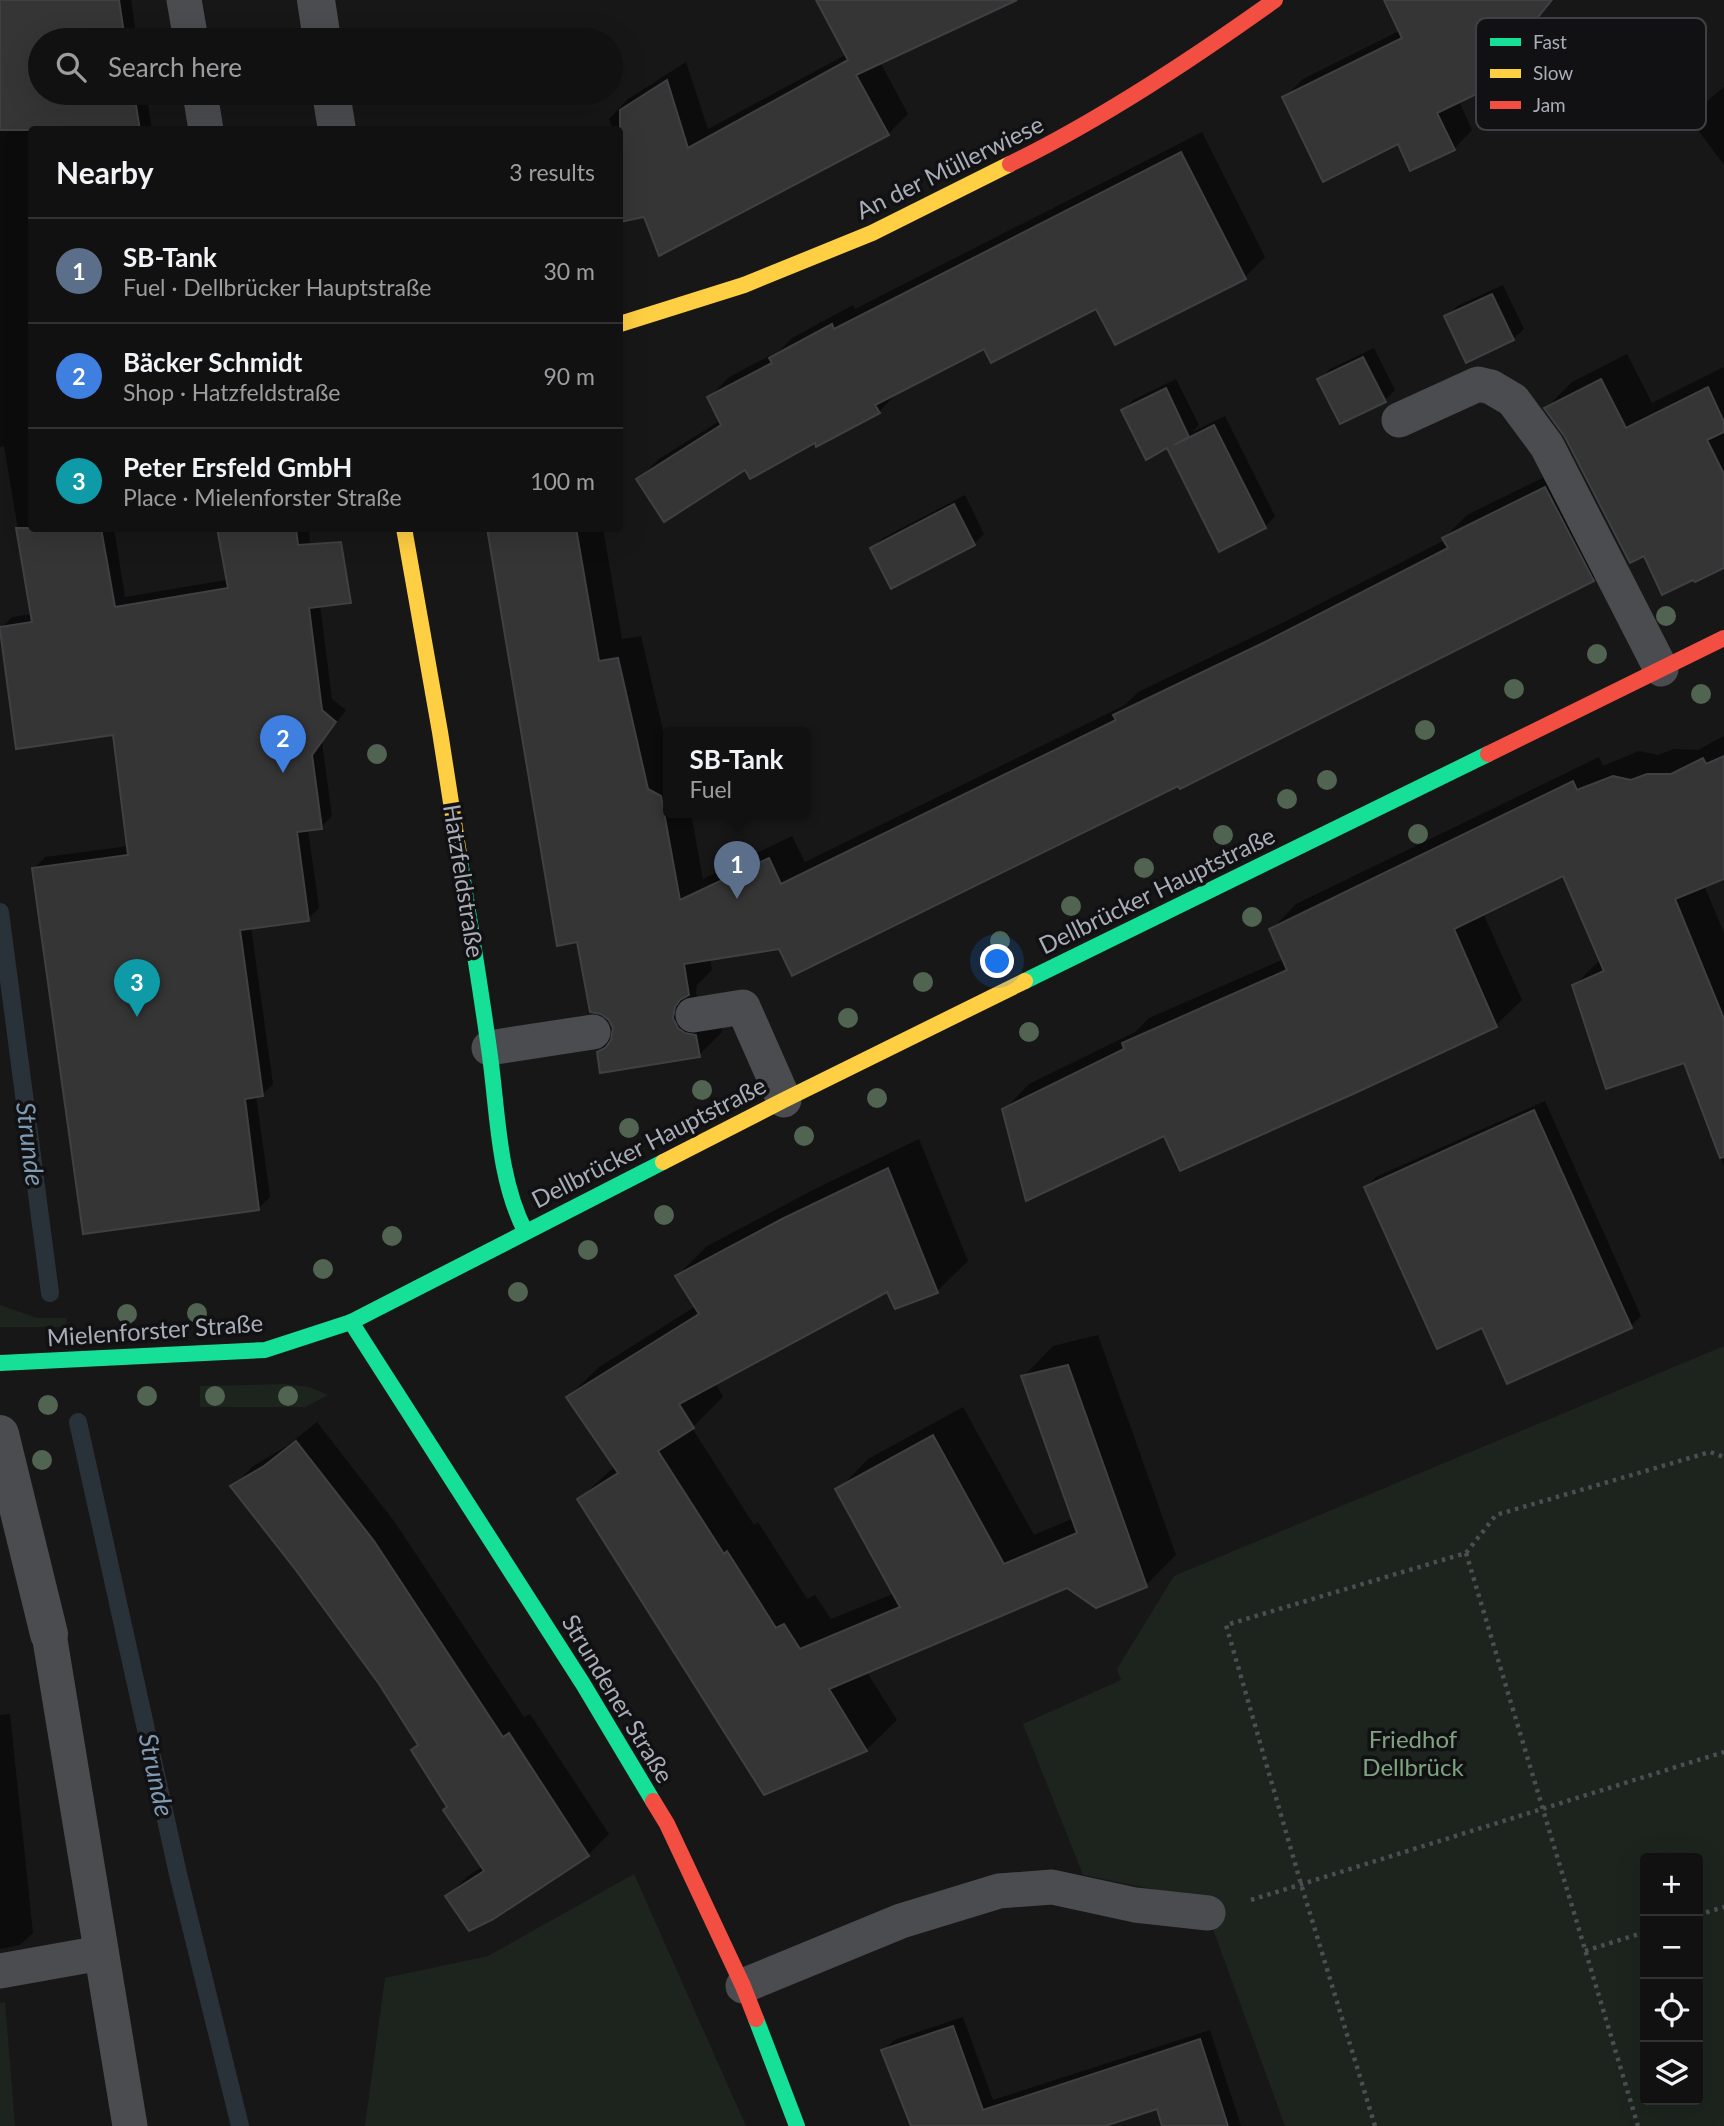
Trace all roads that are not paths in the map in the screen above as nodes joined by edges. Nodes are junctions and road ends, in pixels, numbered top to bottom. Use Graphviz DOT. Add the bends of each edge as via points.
graph roads {
  1 [pos="184,0"];
  2 [pos="316,0"];
  3 [pos="1275,0"];
  4 [pos="189,28"];
  5 [pos="320,28"];
  6 [pos="202,105"];
  7 [pos="333,105"];
  8 [pos="205,126"];
  9 [pos="336,126"];
  10 [pos="623,323"];
  11 [pos="1399,420"];
  12 [pos="405,532"];
  13 [pos="1724,638"];
  14 [pos="1661,669"];
  15 [pos="693,1015"];
  16 [pos="593,1032"];
  17 [pos="489,1048"];
  18 [pos="784,1100"];
  19 [pos="525,1231"];
  20 [pos="351,1322"];
  21 [pos="0,1363"];
  22 [pos="0,1434"];
  23 [pos="49,1634"];
  24 [pos="1208,1913"];
  25 [pos="101,1953"];
  26 [pos="0,1971"];
  27 [pos="743,1986"];
  28 [pos="130,2126"];
  29 [pos="797,2126"];
  1 -- 4 [label="lane"];
  2 -- 5 [label="street"];
  3 -- 10 [label="street, An der Müllerwiese" via="1055,142 897,221 744,285"];
  6 -- 8 [label="lane"];
  7 -- 9 [label="street"];
  11 -- 14 [label="lane" via="1478,384 1513,400 1547,446"];
  12 -- 17 [label="street, Hatzfeldstraße"];
  13 -- 14 [label="street, Dellbrücker Hauptstraße"];
  14 -- 18 [label="street, Dellbrücker Hauptstraße"];
  15 -- 18 [label="lane" via="743,1007"];
  16 -- 17 [label="lane"];
  17 -- 19 [label="street, Hatzfeldstraße" via="508,1186"];
  18 -- 19 [label="street, Dellbrücker Hauptstraße"];
  19 -- 20 [label="street, Dellbrücker Hauptstraße"];
  20 -- 21 [label="street, Mielenforster Straße" via="265,1350"];
  20 -- 27 [label="street, Strundener Straße" via="667,1824"];
  22 -- 23 [label="street"];
  23 -- 25 [label="lane"];
  24 -- 27 [label="lane" via="1135,1905 1052,1887 999,1891 901,1921"];
  25 -- 26 [label="lane"];
  25 -- 28 [label="lane"];
  27 -- 29 [label="street, Strundener Straße"];
}
